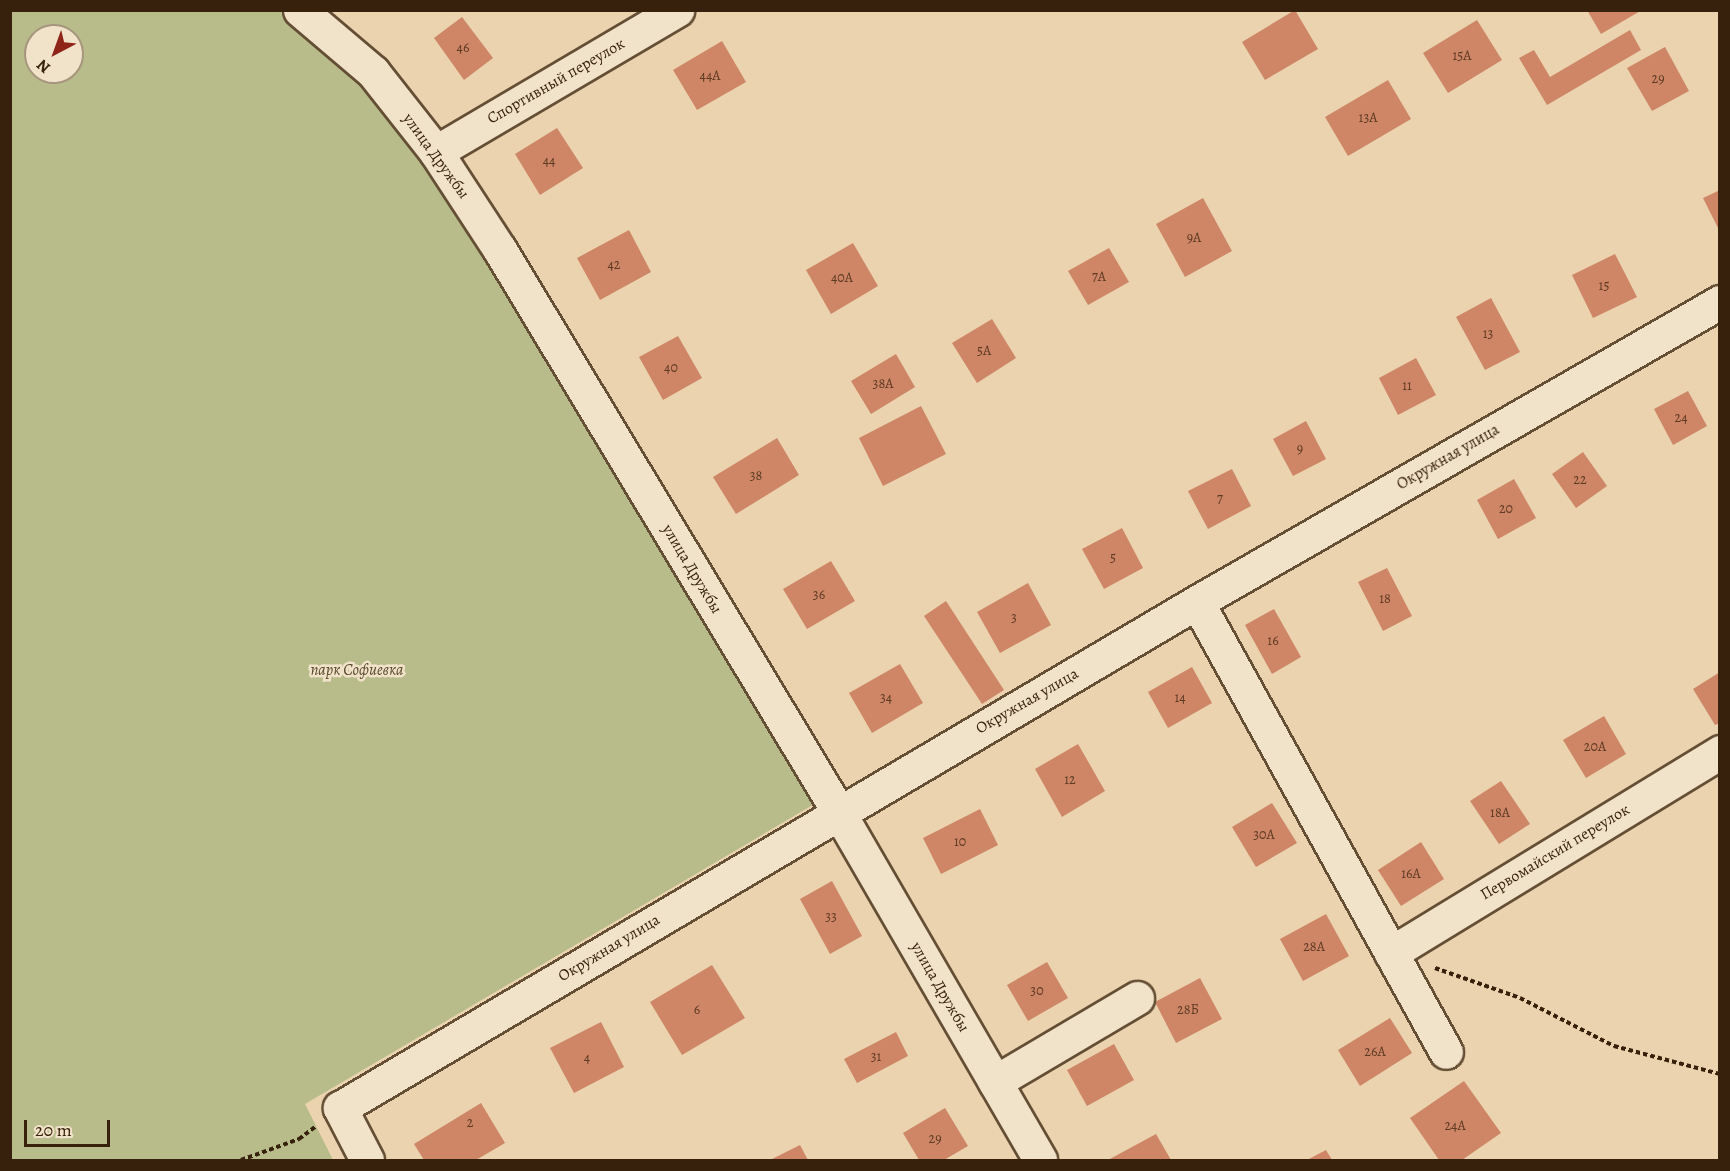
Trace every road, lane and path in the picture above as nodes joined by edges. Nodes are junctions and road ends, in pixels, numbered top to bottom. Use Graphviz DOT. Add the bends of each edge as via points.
graph roads {
  1 [pos="300,10"];
  2 [pos="677,10"];
  3 [pos="436,152"];
  4 [pos="1719,302"];
  5 [pos="1197,602"];
  6 [pos="1719,752"];
  7 [pos="838,811"];
  8 [pos="1391,953"];
  9 [pos="1137,998"];
  10 [pos="1446,1052"];
  11 [pos="1719,1074"];
  12 [pos="995,1082"];
  13 [pos="340,1108"];
  14 [pos="241,1161"];
  15 [pos="367,1161"];
  16 [pos="1040,1161"];
  1 -- 3 [label="street, улица Дружбы" via="373,72"];
  2 -- 3 [label="street, Спортивный переулок"];
  3 -- 7 [label="street, улица Дружбы" via="500,250"];
  4 -- 5 [label="street, Окружная улица"];
  5 -- 7 [label="street, Окружная улица"];
  5 -- 8 [label="street"];
  6 -- 8 [label="street, Первомайский переулок"];
  7 -- 12 [label="street, улица Дружбы"];
  7 -- 13 [label="street, Окружная улица"];
  8 -- 10 [label="street"];
  8 -- 11 [label="path" via="1520,998 1614,1046"];
  9 -- 12 [label="street"];
  12 -- 16 [label="street, улица Дружбы"];
  13 -- 14 [label="path" via="299,1139"];
  13 -- 15 [label="street"];
}
